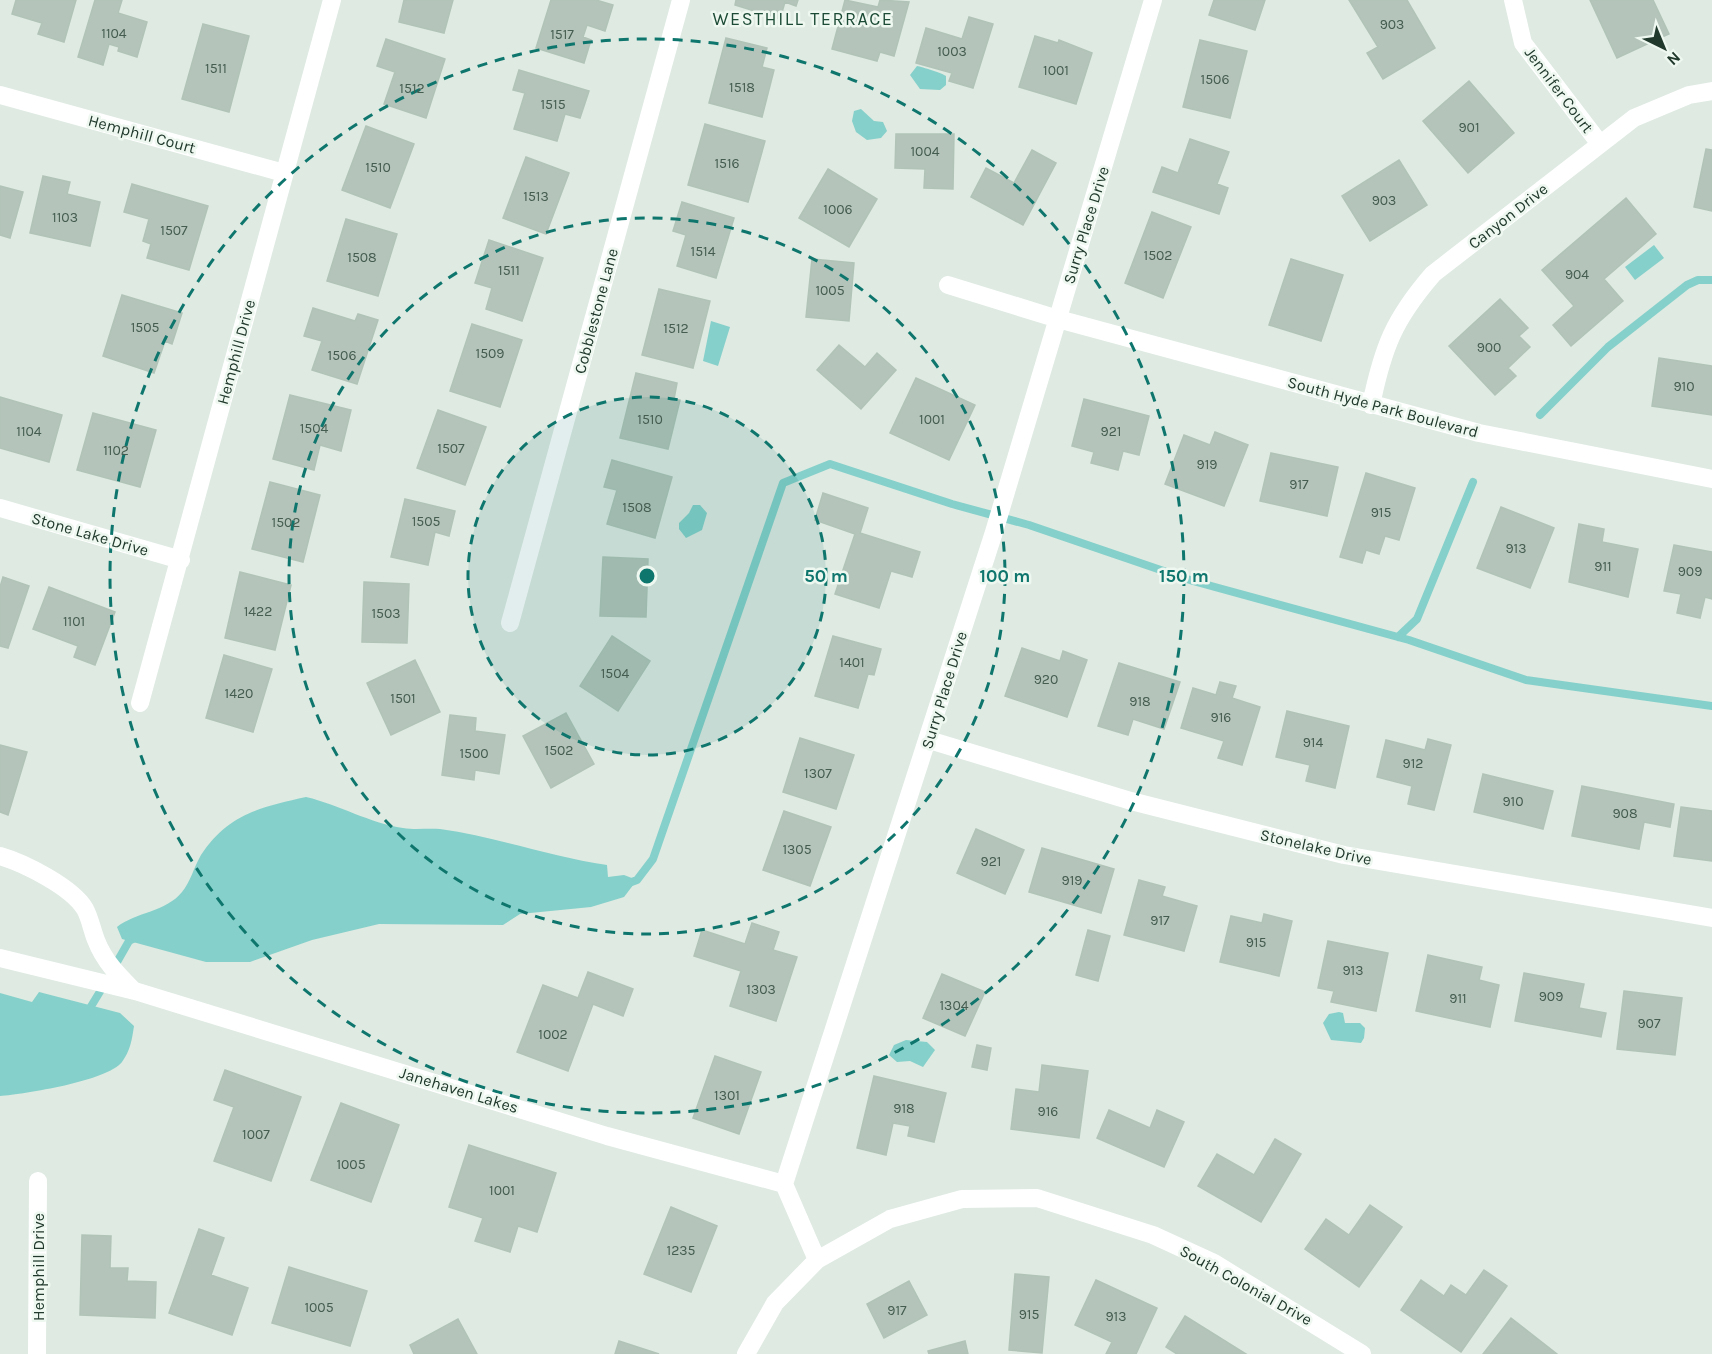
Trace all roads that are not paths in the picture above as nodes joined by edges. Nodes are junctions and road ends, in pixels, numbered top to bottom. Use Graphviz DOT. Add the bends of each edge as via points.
graph roads {
  1 [pos="332,0"];
  2 [pos="681,0"];
  3 [pos="1151,0"];
  4 [pos="1513,0"];
  5 [pos="1712,91"];
  6 [pos="0,95"];
  7 [pos="1600,144"];
  8 [pos="284,173"];
  9 [pos="948,285"];
  10 [pos="1058,318"];
  11 [pos="1371,405"];
  12 [pos="1712,479"];
  13 [pos="0,508"];
  14 [pos="181,560"];
  15 [pos="510,623"];
  16 [pos="140,703"];
  17 [pos="929,740"];
  18 [pos="0,856"];
  19 [pos="1712,918"];
  20 [pos="0,958"];
  21 [pos="127,987"];
  22 [pos="38,1181"];
  23 [pos="784,1184"];
  24 [pos="817,1260"];
  25 [pos="37,1354"];
  26 [pos="746,1354"];
  27 [pos="1362,1354"];
  1 -- 8 [label="street, Hemphill Drive"];
  2 -- 15 [label="street, Cobblestone Lane"];
  3 -- 10 [label="street, Surry Place Drive"];
  4 -- 7 [label="street, Jennifer Court" via="1523,43"];
  5 -- 7 [label="street, Canyon Drive" via="1689,95 1634,118"];
  6 -- 8 [label="street, Hemphill Court"];
  7 -- 11 [label="street, Canyon Drive" via="1426,282 1396,322 1382,355"];
  8 -- 14 [label="street, Hemphill Drive"];
  9 -- 10 [label="street, South Hyde Park Boulevard"];
  10 -- 11 [label="street, South Hyde Park Boulevard"];
  10 -- 17 [label="street, Surry Place Drive"];
  11 -- 12 [label="street, South Hyde Park Boulevard" via="1479,433"];
  13 -- 14 [label="street, Stone Lake Drive"];
  14 -- 16 [label="street, Hemphill Drive"];
  17 -- 19 [label="street, Stonelake Drive" via="1131,801 1344,855"];
  17 -- 23 [label="street, Surry Place Drive"];
  18 -- 21 [label="street, Janehaven Lakes" via="20,862 56,883 85,908 109,966"];
  20 -- 21 [label="street, Janehaven Lakes"];
  21 -- 23 [label="street, Janehaven Lakes" via="607,1136"];
  22 -- 25 [label="street, Hemphill Drive"];
  23 -- 24 [label="street"];
  24 -- 26 [label="street" via="775,1302"];
  24 -- 27 [label="street, South Colonial Drive" via="890,1219 962,1199 1037,1198 1153,1235 1214,1263"];
}
